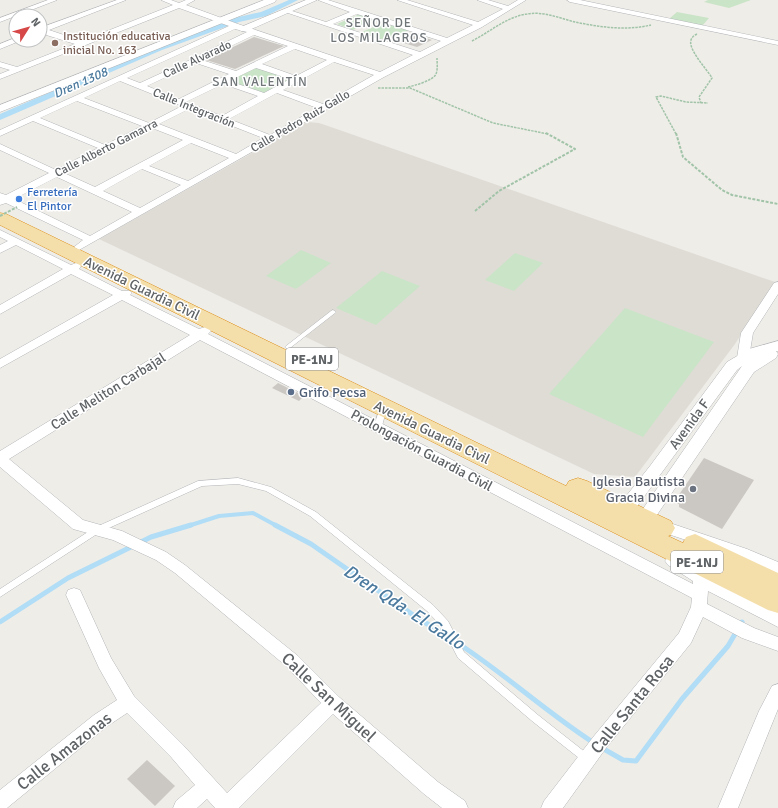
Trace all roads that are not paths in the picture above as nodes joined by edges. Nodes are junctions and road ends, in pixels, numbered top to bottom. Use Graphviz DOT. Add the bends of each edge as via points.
graph roads {
  1 [pos="54,0"];
  2 [pos="123,0"];
  3 [pos="164,0"];
  4 [pos="192,0"];
  5 [pos="272,0"];
  6 [pos="313,0"];
  7 [pos="322,0"];
  8 [pos="400,0"];
  9 [pos="480,0"];
  10 [pos="523,0"];
  11 [pos="570,0"];
  12 [pos="178,5"];
  13 [pos="508,8"];
  14 [pos="286,11"];
  15 [pos="356,12"];
  16 [pos="2,17"];
  17 [pos="222,20"];
  18 [pos="327,24"];
  19 [pos="479,25"];
  20 [pos="235,26"];
  21 [pos="48,27"];
  22 [pos="244,29"];
  23 [pos="48,32"];
  24 [pos="254,32"];
  25 [pos="406,34"];
  26 [pos="448,41"];
  27 [pos="778,43"];
  28 [pos="82,44"];
  29 [pos="388,44"];
  30 [pos="294,46"];
  31 [pos="174,52"];
  32 [pos="420,55"];
  33 [pos="334,59"];
  34 [pos="196,60"];
  35 [pos="0,64"];
  36 [pos="256,65"];
  37 [pos="18,70"];
  38 [pos="236,74"];
  39 [pos="381,75"];
  40 [pos="0,77"];
  41 [pos="119,78"];
  42 [pos="297,78"];
  43 [pos="223,81"];
  44 [pos="140,86"];
  45 [pos="276,90"];
  46 [pos="265,96"];
  47 [pos="77,98"];
  48 [pos="180,101"];
  49 [pos="190,105"];
  50 [pos="323,107"];
  51 [pos="0,109"];
  52 [pos="33,118"];
  53 [pos="222,118"];
  54 [pos="150,125"];
  55 [pos="0,133"];
  56 [pos="270,138"];
  57 [pos="190,140"];
  58 [pos="0,147"];
  59 [pos="105,148"];
  60 [pos="235,157"];
  61 [pos="142,166"];
  62 [pos="56,173"];
  63 [pos="188,184"];
  64 [pos="95,191"];
  65 [pos="3,207"];
  66 [pos="140,212"];
  67 [pos="0,233"];
  68 [pos="15,241"];
  69 [pos="0,250"];
  70 [pos="81,254"];
  71 [pos="778,285"];
  72 [pos="129,291"];
  73 [pos="0,310"];
  74 [pos="333,312"];
  75 [pos="208,329"];
  76 [pos="778,346"];
  77 [pos="778,353"];
  78 [pos="277,360"];
  79 [pos="748,362"];
  80 [pos="0,364"];
  81 [pos="380,417"];
  82 [pos="0,458"];
  83 [pos="636,524"];
  84 [pos="97,530"];
  85 [pos="778,569"];
  86 [pos="778,585"];
  87 [pos="0,593"];
  88 [pos="700,593"];
  89 [pos="74,594"];
  90 [pos="778,602"];
  91 [pos="778,620"];
  92 [pos="776,645"];
  93 [pos="778,692"];
  94 [pos="128,702"];
  95 [pos="333,703"];
  96 [pos="588,759"];
  97 [pos="208,785"];
  98 [pos="0,802"];
  99 [pos="227,807"];
  100 [pos="183,808"];
  101 [pos="458,808"];
  102 [pos="551,808"];
  103 [pos="728,808"];
  1 -- 16 [label="street"];
  2 -- 21 [label="street"];
  3 -- 12 [label="street"];
  4 -- 12 [label="street"];
  5 -- 17 [label="street"];
  6 -- 14 [label="street"];
  7 -- 15 [label="street"];
  8 -- 19 [label="street"];
  9 -- 13 [label="street"];
  10 -- 13 [label="street, Calle Pedro Ruiz Gallo"];
  11 -- 27 [label="street"];
  12 -- 17 [label="street"];
  12 -- 28 [label="street"];
  13 -- 19 [label="street, Calle Pedro Ruiz Gallo"];
  14 -- 18 [label="street"];
  14 -- 22 [label="street"];
  15 -- 18 [label="street"];
  15 -- 25 [label="street"];
  17 -- 20 [label="street"];
  17 -- 51 [label="street"];
  18 -- 29 [label="street"];
  19 -- 26 [label="street, Calle Pedro Ruiz Gallo"];
  20 -- 22 [label="street"];
  20 -- 31 [label="street"];
  22 -- 24 [label="street"];
  23 -- 28 [label="street"];
  24 -- 30 [label="street"];
  24 -- 34 [label="street, Calle Alvarado"];
  25 -- 26 [label="street"];
  25 -- 29 [label="street"];
  26 -- 32 [label="street, Calle Pedro Ruiz Gallo"];
  28 -- 37 [label="street"];
  29 -- 32 [label="street"];
  30 -- 33 [label="street"];
  30 -- 36 [label="street"];
  31 -- 34 [label="street"];
  31 -- 41 [label="street"];
  32 -- 39 [label="street, Calle Pedro Ruiz Gallo"];
  33 -- 39 [label="street"];
  33 -- 42 [label="street"];
  34 -- 38 [label="street"];
  34 -- 44 [label="street, Calle Alvarado"];
  35 -- 37 [label="street"];
  36 -- 38 [label="street"];
  36 -- 42 [label="street"];
  37 -- 40 [label="street"];
  38 -- 43 [label="street"];
  39 -- 50 [label="street, Calle Pedro Ruiz Gallo"];
  41 -- 44 [label="street, Calle Integración"];
  41 -- 47 [label="street"];
  42 -- 45 [label="street"];
  43 -- 46 [label="street"];
  43 -- 48 [label="street"];
  44 -- 48 [label="street, Calle Integración"];
  45 -- 46 [label="street"];
  45 -- 50 [label="street"];
  46 -- 53 [label="street"];
  47 -- 52 [label="street"];
  47 -- 54 [label="street"];
  48 -- 49 [label="street, Calle Integración"];
  49 -- 53 [label="street, Calle Integración"];
  49 -- 54 [label="street, Calle Alberto Gamarra"];
  50 -- 56 [label="street, Calle Pedro Ruiz Gallo"];
  52 -- 55 [label="street"];
  52 -- 59 [label="street"];
  53 -- 56 [label="street, Calle Integración"];
  54 -- 57 [label="street"];
  54 -- 59 [label="street, Calle Alberto Gamarra"];
  56 -- 60 [label="street, Calle Pedro Ruiz Gallo"];
  57 -- 60 [label="street"];
  57 -- 61 [label="street"];
  58 -- 62 [label="street"];
  59 -- 62 [label="street, Calle Alberto Gamarra"];
  60 -- 63 [label="street, Calle Pedro Ruiz Gallo"];
  61 -- 63 [label="street"];
  61 -- 64 [label="street"];
  62 -- 64 [label="street"];
  62 -- 65 [label="street, Calle Alberto Gamarra"];
  63 -- 66 [label="street, Calle Pedro Ruiz Gallo"];
  64 -- 66 [label="street"];
  65 -- 70 [label="highway, Avenida Guardia Civil / PE-1NJ"];
  66 -- 70 [label="street, Calle Pedro Ruiz Gallo"];
  67 -- 68 [label="street"];
  68 -- 69 [label="street"];
  68 -- 70 [label="street"];
  70 -- 72 [label="highway, Avenida Guardia Civil / PE-1NJ"];
  70 -- 73 [label="street, Calle Pedro Ruiz Gallo"];
  70 -- 78 [label="highway, Avenida Guardia Civil / PE-1NJ"];
  71 -- 79 [label="street" via="747,333"];
  72 -- 75 [label="highway, Avenida Guardia Civil / PE-1NJ"];
  72 -- 80 [label="street"];
  74 -- 78 [label="lane"];
  75 -- 78 [label="highway, Avenida Guardia Civil / PE-1NJ"];
  75 -- 82 [label="street, Calle Meliton Carbajal"];
  76 -- 79 [label="street, Avenida F" via="761,350"];
  77 -- 79 [label="street, Avenida F"];
  78 -- 81 [label="highway, Avenida Guardia Civil / PE-1NJ"];
  78 -- 83 [label="highway, Avenida Guardia Civil / PE-1NJ"];
  79 -- 83 [label="street, Avenida F"];
  79 -- 83 [label="street, Avenida F" via="737,362 727,371 656,470"];
  81 -- 83 [label="highway, Avenida Guardia Civil / PE-1NJ"];
  81 -- 88 [label="street, Prolongación Guardia Civil"];
  82 -- 84 [label="street, Calle San Miguel" via="78,525"];
  83 -- 85 [label="street" via="742,553"];
  83 -- 86 [label="highway, Avenida Guardia Civil / PE-1NJ"];
  83 -- 88 [label="street"];
  83 -- 90 [label="highway, Avenida Guardia Civil / PE-1NJ"];
  84 -- 87 [label="lane"];
  84 -- 95 [label="street, Calle San Miguel" via="117,535 161,556 180,569 292,661"];
  84 -- 96 [label="lane" via="201,483 238,481 268,489 313,514 430,608 445,624 461,655"];
  88 -- 91 [label="street" via="724,592"];
  88 -- 92 [label="street" via="748,634"];
  88 -- 96 [label="street, Calle Santa Rosa" via="685,638"];
  89 -- 94 [label="street" via="105,663"];
  93 -- 103 [label="street"];
  94 -- 97 [label="street"];
  94 -- 98 [label="street, Calle Amazonas" via="100,721"];
  95 -- 99 [label="street"];
  95 -- 101 [label="street, Calle San Miguel" via="431,788"];
  96 -- 102 [label="street, Calle Santa Rosa"];
  97 -- 99 [label="street"];
  97 -- 100 [label="street"];
}
